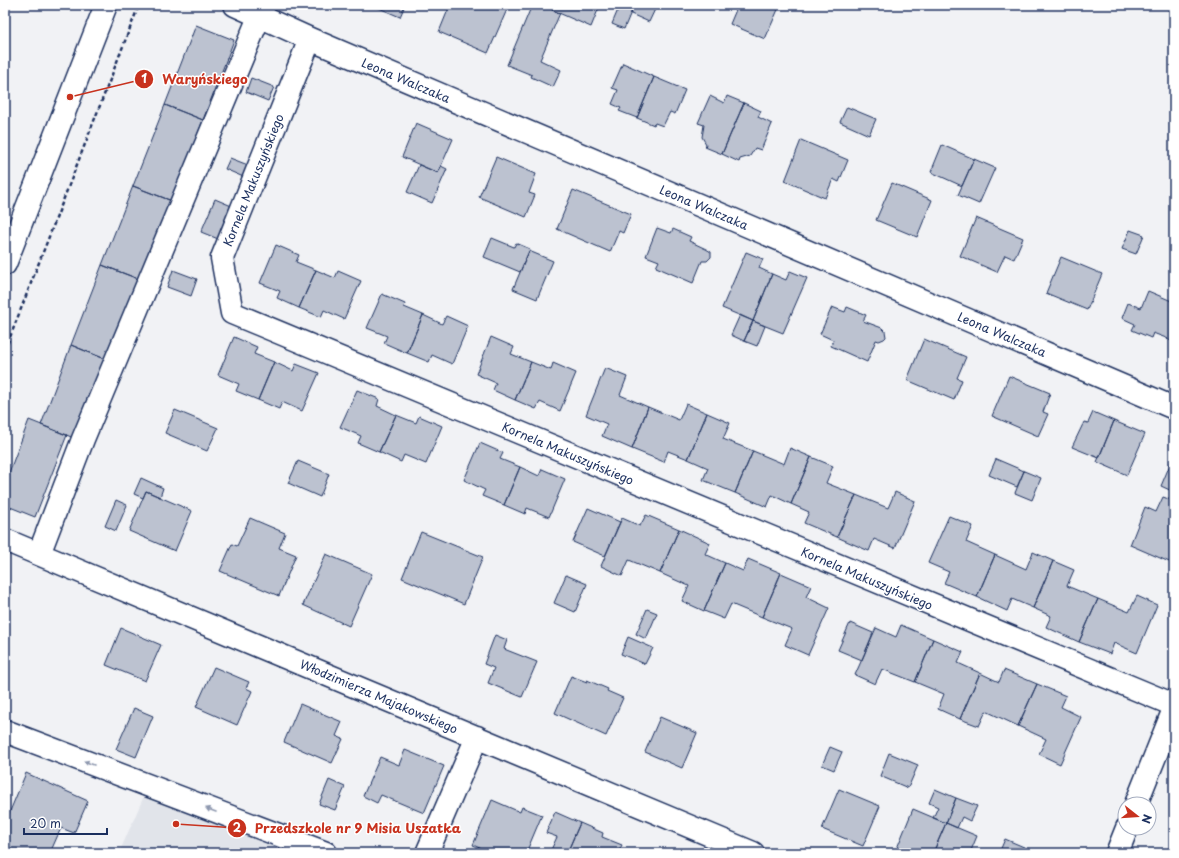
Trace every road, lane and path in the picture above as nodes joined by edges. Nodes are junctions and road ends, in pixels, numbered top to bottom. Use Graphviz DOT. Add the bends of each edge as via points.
graph roads {
  1 [pos="106,5"];
  2 [pos="139,5"];
  3 [pos="235,5"];
  4 [pos="262,11"];
  5 [pos="310,38"];
  6 [pos="5,264"];
  7 [pos="5,350"];
  8 [pos="1174,408"];
  9 [pos="5,540"];
  10 [pos="39,554"];
  11 [pos="1174,706"];
  12 [pos="1174,709"];
  13 [pos="5,731"];
  14 [pos="477,737"];
  15 [pos="1139,796"];
  16 [pos="1124,836"];
  17 [pos="326,853"];
  18 [pos="427,853"];
  19 [pos="753,853"];
  20 [pos="1117,853"];
  1 -- 6 [label="street"];
  2 -- 7 [label="path"];
  3 -- 4 [label="street, Leona Walczaka"];
  4 -- 5 [label="street, Leona Walczaka"];
  4 -- 10 [label="street" via="83,439"];
  5 -- 8 [label="street, Leona Walczaka"];
  5 -- 11 [label="street, Kornela Makuszyńskiego" via="222,258 232,313"];
  9 -- 10 [label="street, Włodzimierza Majakowskiego"];
  10 -- 14 [label="street, Włodzimierza Majakowskiego"];
  12 -- 15 [label="street"];
  17 -- 13 [label="street, one-way"];
  14 -- 18 [label="street"];
  14 -- 19 [label="street, Włodzimierza Majakowskiego"];
  16 -- 20 [label="street"];
}
